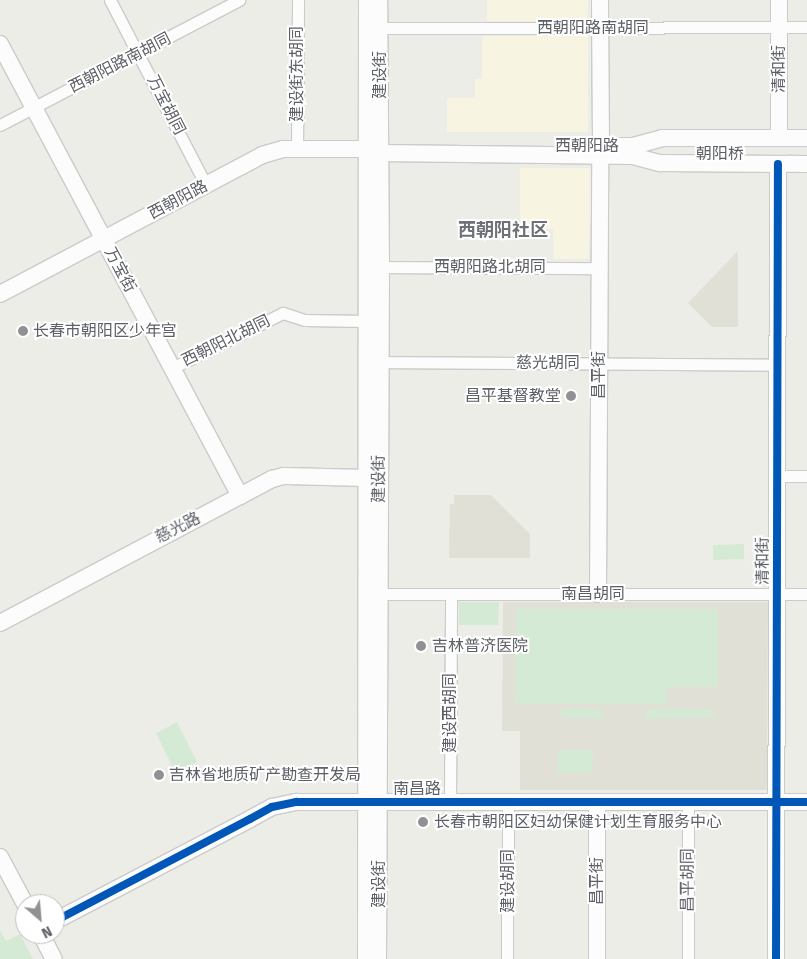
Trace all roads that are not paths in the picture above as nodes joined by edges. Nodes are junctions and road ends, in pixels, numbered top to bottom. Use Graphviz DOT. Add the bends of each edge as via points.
graph roads {
  1 [pos="110,0"];
  2 [pos="239,0"];
  3 [pos="298,0"];
  4 [pos="367,0"];
  5 [pos="380,0"];
  6 [pos="600,0"];
  7 [pos="779,0"];
  8 [pos="380,28"];
  9 [pos="600,28"];
  10 [pos="779,28"];
  11 [pos="807,28"];
  12 [pos="0,44"];
  13 [pos="139,54"];
  14 [pos="34,108"];
  15 [pos="0,125"];
  16 [pos="779,138"];
  17 [pos="807,138"];
  18 [pos="807,148"];
  19 [pos="297,149"];
  20 [pos="375,149"];
  21 [pos="600,150"];
  22 [pos="633,151"];
  23 [pos="707,151"];
  24 [pos="807,154"];
  25 [pos="778,164"];
  26 [pos="807,164"];
  27 [pos="206,185"];
  28 [pos="104,239"];
  29 [pos="381,267"];
  30 [pos="600,268"];
  31 [pos="0,294"];
  32 [pos="367,321"];
  33 [pos="380,362"];
  34 [pos="599,363"];
  35 [pos="778,365"];
  36 [pos="172,368"];
  37 [pos="777,476"];
  38 [pos="807,476"];
  39 [pos="367,478"];
  40 [pos="240,496"];
  41 [pos="379,594"];
  42 [pos="451,594"];
  43 [pos="598,594"];
  44 [pos="777,594"];
  45 [pos="807,594"];
  46 [pos="0,623"];
  47 [pos="373,802"];
  48 [pos="450,802"];
  49 [pos="508,802"];
  50 [pos="597,802"];
  51 [pos="688,802"];
  52 [pos="776,802"];
  53 [pos="807,802"];
  54 [pos="0,857"];
  55 [pos="20,894"];
  56 [pos="65,916"];
  57 [pos="46,944"];
  58 [pos="54,959"];
  59 [pos="366,959"];
  60 [pos="378,959"];
  61 [pos="508,959"];
  62 [pos="597,959"];
  63 [pos="688,959"];
  64 [pos="776,959"];
  1 -- 13 [label="street, 万宝胡同"];
  2 -- 13 [label="street, 西朝阳路南胡同"];
  3 -- 19 [label="street, 建设街东胡同"];
  4 -- 20 [label="street, 建设街"];
  5 -- 8 [label="street, 建设街"];
  6 -- 9 [label="street, 昌平街"];
  7 -- 10 [label="street, 清和街"];
  8 -- 9 [label="street, 西朝阳路南胡同"];
  8 -- 20 [label="street, 建设街"];
  9 -- 10 [label="street, 西朝阳路南胡同"];
  9 -- 21 [label="street, 昌平街"];
  10 -- 11 [label="street, 西朝阳路南胡同"];
  10 -- 16 [label="street, 清和街"];
  12 -- 14 [label="street, 万宝街"];
  13 -- 14 [label="street, 西朝阳路南胡同"];
  13 -- 27 [label="street, 万宝胡同"];
  14 -- 15 [label="street, 西朝阳路南胡同"];
  14 -- 28 [label="street, 万宝街"];
  16 -- 17 [label="street, 西朝阳路"];
  16 -- 22 [label="street, 西朝阳路" via="662,138"];
  18 -- 23 [label="street, 朝阳桥"];
  19 -- 20 [label="street, 西朝阳路"];
  19 -- 27 [label="street, 西朝阳路" via="271,152"];
  20 -- 21 [label="street, 西朝阳路"];
  20 -- 29 [label="street, 建设街"];
  20 -- 32 [label="street, 建设街"];
  21 -- 22 [label="street, 西朝阳路"];
  21 -- 30 [label="street, 昌平街"];
  22 -- 23 [label="street, 朝阳桥"];
  22 -- 25 [label="street, 西朝阳路" via="660,163"];
  23 -- 24 [label="street, 朝阳桥"];
  25 -- 26 [label="street, 西朝阳路"];
  25 -- 35 [label="street, 清和街"];
  27 -- 28 [label="street, 西朝阳路"];
  28 -- 31 [label="street, 西朝阳路"];
  28 -- 36 [label="street, 万宝街"];
  29 -- 30 [label="street, 西朝阳路北胡同"];
  29 -- 33 [label="street, 建设街"];
  30 -- 34 [label="street, 昌平街"];
  32 -- 36 [label="street, 西朝阳北胡同" via="305,320 283,313"];
  32 -- 39 [label="street, 建设街"];
  33 -- 34 [label="street, 慈光胡同"];
  33 -- 41 [label="street, 建设街"];
  34 -- 35 [label="street, 慈光胡同"];
  34 -- 43 [label="street, 昌平街"];
  35 -- 37 [label="street, 清和街"];
  36 -- 40 [label="street, 万宝街"];
  37 -- 38 [label="street"];
  37 -- 44 [label="street, 清和街"];
  39 -- 40 [label="street, 慈光路" via="284,476"];
  39 -- 47 [label="street, 建设街"];
  40 -- 46 [label="street, 慈光路"];
  41 -- 42 [label="street, 南昌胡同"];
  41 -- 47 [label="street, 建设街"];
  42 -- 43 [label="street, 南昌胡同"];
  42 -- 48 [label="street, 建设西胡同"];
  43 -- 44 [label="street, 南昌胡同"];
  44 -- 45 [label="street, 南昌胡同"];
  44 -- 52 [label="street, 清和街"];
  47 -- 48 [label="street, 南昌路"];
  47 -- 56 [label="street, 南昌路" via="296,802 272,807"];
  47 -- 59 [label="street, 建设街"];
  47 -- 60 [label="street, 建设街"];
  48 -- 49 [label="street, 南昌路"];
  49 -- 50 [label="street, 南昌路"];
  49 -- 61 [label="street, 建设胡同"];
  50 -- 51 [label="street, 南昌路"];
  50 -- 62 [label="street, 昌平街"];
  51 -- 52 [label="street, 南昌路"];
  51 -- 63 [label="street, 昌平胡同"];
  52 -- 53 [label="street, 南昌路"];
  52 -- 64 [label="street, 清和街"];
  54 -- 55 [label="street"];
  57 -- 58 [label="street"];
}
